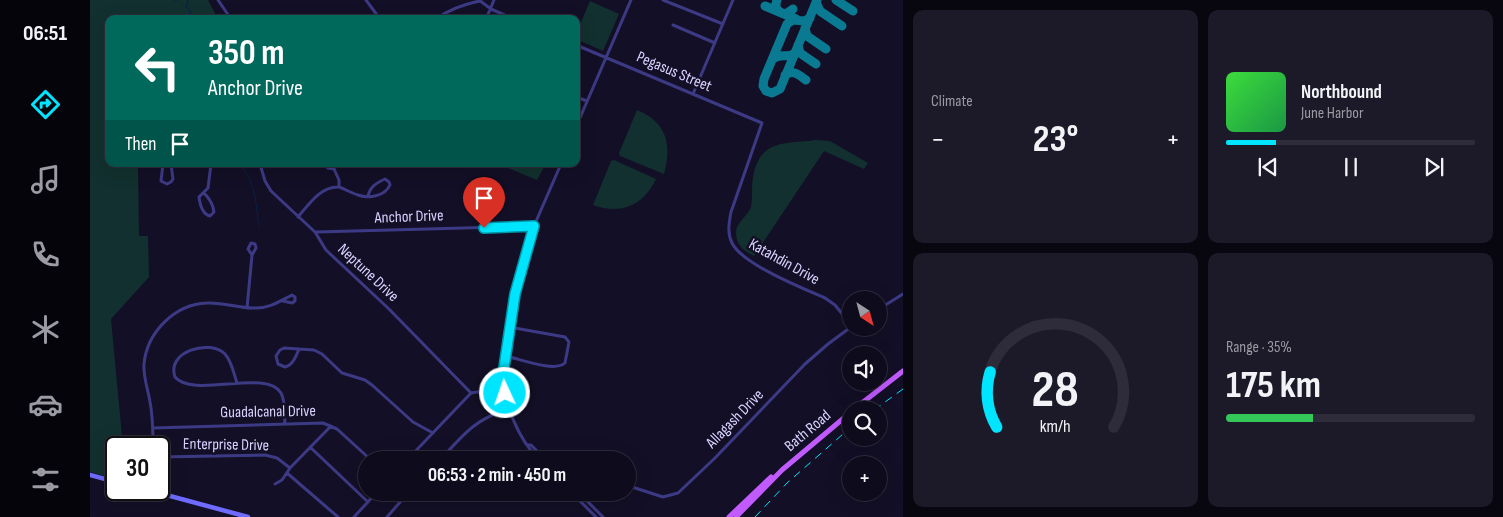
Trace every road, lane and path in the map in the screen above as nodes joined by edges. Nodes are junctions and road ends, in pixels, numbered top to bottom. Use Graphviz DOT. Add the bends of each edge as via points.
graph roads {
  1 [pos="218,0"];
  2 [pos="366,0"];
  3 [pos="479,0"];
  4 [pos="494,0"];
  5 [pos="631,0"];
  6 [pos="663,0"];
  7 [pos="733,0"];
  8 [pos="490,9"];
  9 [pos="228,15"];
  10 [pos="377,15"];
  11 [pos="442,15"];
  12 [pos="488,15"];
  13 [pos="504,15"];
  14 [pos="723,24"];
  15 [pos="673,25"];
  16 [pos="715,43"];
  17 [pos="580,46"];
  18 [pos="607,57"];
  19 [pos="693,94"];
  20 [pos="580,98"];
  21 [pos="587,101"];
  22 [pos="580,118"];
  23 [pos="762,123"];
  24 [pos="162,167"];
  25 [pos="171,167"];
  26 [pos="211,167"];
  27 [pos="261,167"];
  28 [pos="327,167"];
  29 [pos="560,167"];
  30 [pos="334,169"];
  31 [pos="339,187"];
  32 [pos="204,193"];
  33 [pos="368,196"];
  34 [pos="298,217"];
  35 [pos="534,226"];
  36 [pos="315,232"];
  37 [pos="252,255"];
  38 [pos="903,294"];
  39 [pos="283,301"];
  40 [pos="888,304"];
  41 [pos="247,308"];
  42 [pos="842,315"];
  43 [pos="509,327"];
  44 [pos="842,333"];
  45 [pos="299,349"];
  46 [pos="505,356"];
  47 [pos="903,371"];
  48 [pos="237,383"];
  49 [pos="494,389"];
  50 [pos="470,393"];
  51 [pos="505,393"];
  52 [pos="865,401"];
  53 [pos="510,408"];
  54 [pos="492,415"];
  55 [pos="842,419"];
  56 [pos="284,424"];
  57 [pos="331,426"];
  58 [pos="153,428"];
  59 [pos="433,433"];
  60 [pos="153,436"];
  61 [pos="528,445"];
  62 [pos="310,448"];
  63 [pos="362,451"];
  64 [pos="416,451"];
  65 [pos="449,451"];
  66 [pos="530,451"];
  67 [pos="536,451"];
  68 [pos="170,457"];
  69 [pos="290,468"];
  70 [pos="782,470"];
  71 [pos="287,473"];
  72 [pos="90,475"];
  73 [pos="105,479"];
  74 [pos="275,484"];
  75 [pos="636,488"];
  76 [pos="170,496"];
  77 [pos="401,501"];
  78 [pos="579,501"];
  79 [pos="587,501"];
  80 [pos="368,502"];
  81 [pos="248,517"];
  82 [pos="338,517"];
  83 [pos="354,517"];
  84 [pos="387,517"];
  85 [pos="596,517"];
  86 [pos="603,517"];
  87 [pos="729,517"];
  88 [pos="736,517"];
  1 -- 9 [label="street"];
  2 -- 10 [label="street"];
  3 -- 8 [label="street"];
  3 -- 11 [label="street"];
  4 -- 8 [label="street"];
  5 -- 18 [label="street"];
  6 -- 14 [label="street"];
  7 -- 14 [label="street"];
  8 -- 12 [label="street"];
  8 -- 13 [label="street"];
  14 -- 16 [label="street"];
  15 -- 16 [label="street"];
  16 -- 19 [label="street"];
  17 -- 18 [label="street, Pegasus Street"];
  18 -- 19 [label="street, Pegasus Street"];
  18 -- 21 [label="street"];
  19 -- 23 [label="street, Pegasus Street"];
  20 -- 21 [label="street"];
  21 -- 22 [label="street"];
  23 -- 42 [label="street, Katahdin Drive" via="731,212 728,226 731,242 742,256 825,298"];
  24 -- 25 [label="street" via="161,180 167,184 173,179"];
  26 -- 32 [label="street" via="209,184"];
  27 -- 34 [label="street, Neptune Drive" via="272,191"];
  28 -- 30 [label="street"];
  29 -- 35 [label="street"];
  30 -- 31 [label="street"];
  31 -- 33 [label="street" via="359,196"];
  31 -- 34 [label="street" via="323,191"];
  32 -- 32 [label="street" via="199,197 200,204 210,216 214,210"];
  33 -- 33 [label="street" via="376,196 388,189 389,182 385,179 379,182 371,188"];
  34 -- 36 [label="street, Neptune Drive"];
  35 -- 36 [label="street, Anchor Drive"];
  35 -- 43 [label="street" via="517,282"];
  36 -- 50 [label="street, Neptune Drive" via="326,250 389,309"];
  37 -- 41 [label="street"];
  38 -- 40 [label="street"];
  39 -- 41 [label="street" via="261,308"];
  41 -- 58 [label="street" via="218,303 195,305 174,314 156,330 144,364"];
  43 -- 46 [label="street"];
  43 -- 46 [label="street" via="565,337 569,342 565,363 558,367"];
  44 -- 75 [label="street, Allagash Drive" via="805,364 678,493 663,497"];
  45 -- 45 [label="street" via="280,350 276,356 278,364 288,366"];
  45 -- 59 [label="street" via="319,352 342,373 365,380 413,422"];
  46 -- 51 [label="street"];
  47 -- 52 [label="main road, Bath Road"];
  48 -- 48 [label="street" via="186,384 175,377 174,365 184,354 215,349 228,357"];
  48 -- 56 [label="street" via="275,386 284,399"];
  49 -- 50 [label="street"];
  50 -- 59 [label="street"];
  51 -- 53 [label="street"];
  51 -- 54 [label="street" via="502,404"];
  53 -- 54 [label="street"];
  53 -- 61 [label="street" via="515,424"];
  54 -- 65 [label="street" via="474,425"];
  55 -- 70 [label="main road, Bath Road"];
  56 -- 57 [label="street, Guadalcanal Drive"];
  56 -- 58 [label="street, Guadalcanal Drive"];
  57 -- 62 [label="street"];
  57 -- 63 [label="street, Guadalcanal Drive"];
  58 -- 60 [label="street"];
  59 -- 64 [label="street"];
  61 -- 66 [label="street"];
  61 -- 67 [label="street"];
  62 -- 69 [label="street"];
  62 -- 80 [label="street"];
  68 -- 69 [label="street, Enterprise Drive" via="265,455 277,458"];
  69 -- 71 [label="street"];
  70 -- 87 [label="main road, Bath Road"];
  70 -- 88 [label="main road, Bath Road"];
  71 -- 74 [label="street"];
  71 -- 82 [label="street"];
  72 -- 73 [label="main road"];
  76 -- 81 [label="main road"];
  77 -- 84 [label="street"];
  78 -- 85 [label="street"];
  79 -- 86 [label="street"];
  80 -- 83 [label="street"];
}
